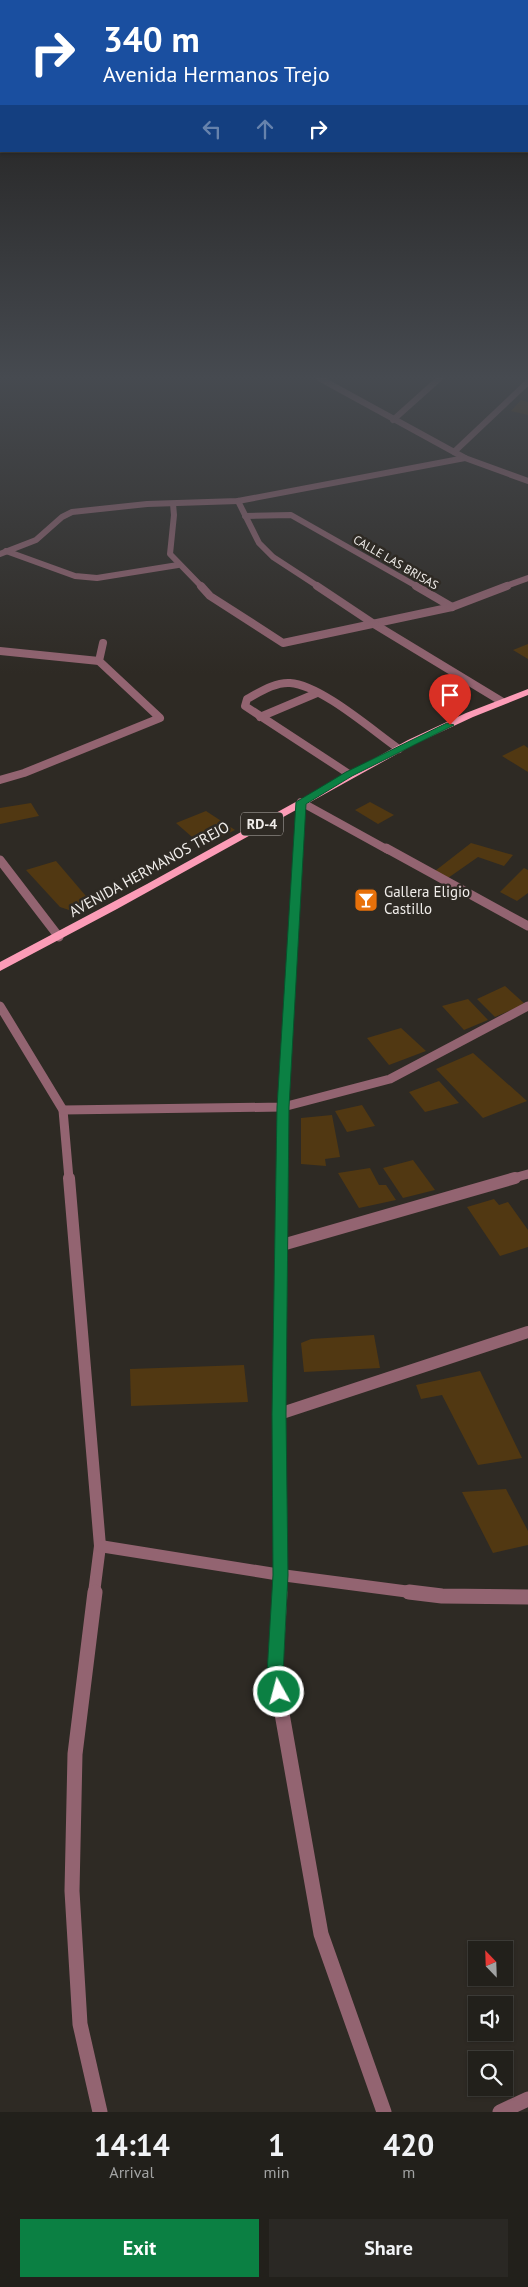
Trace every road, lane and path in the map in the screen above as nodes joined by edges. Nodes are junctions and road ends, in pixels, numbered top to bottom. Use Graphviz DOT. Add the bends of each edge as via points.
graph roads {
  1 [pos="367,477"];
  2 [pos="516,477"];
  3 [pos="528,481"];
  4 [pos="238,501"];
  5 [pos="173,504"];
  6 [pos="245,516"];
  7 [pos="3,553"];
  8 [pos="178,565"];
  9 [pos="528,578"];
  10 [pos="452,607"];
  11 [pos="374,624"];
  12 [pos="103,642"];
  13 [pos="0,651"];
  14 [pos="99,661"];
  15 [pos="528,692"];
  16 [pos="317,693"];
  17 [pos="501,701"];
  18 [pos="260,717"];
  19 [pos="399,749"];
  20 [pos="349,774"];
  21 [pos="0,780"];
  22 [pos="301,802"];
  23 [pos="0,860"];
  24 [pos="528,926"];
  25 [pos="59,936"];
  26 [pos="0,967"];
  27 [pos="0,1006"];
  28 [pos="528,1006"];
  29 [pos="283,1107"];
  30 [pos="63,1110"];
  31 [pos="528,1174"];
  32 [pos="282,1245"];
  33 [pos="528,1332"];
  34 [pos="279,1414"];
  35 [pos="100,1546"];
  36 [pos="281,1575"];
  37 [pos="528,1597"];
  38 [pos="528,2099"];
  39 [pos="100,2112"];
  40 [pos="384,2112"];
  41 [pos="500,2112"];
  1 -- 4 [label="street"];
  2 -- 3 [label="street"];
  4 -- 5 [label="street"];
  4 -- 6 [label="street"];
  5 -- 7 [label="street" via="72,512 63,515 52,530"];
  5 -- 8 [label="street" via="170,554"];
  6 -- 10 [label="street, CALLE LAS BRISAS" via="300,519"];
  6 -- 11 [label="street" via="259,543 273,557"];
  7 -- 8 [label="street" via="75,576 97,578"];
  8 -- 11 [label="street" via="210,596 283,643"];
  9 -- 10 [label="street"];
  10 -- 11 [label="street"];
  11 -- 17 [label="street"];
  12 -- 14 [label="street"];
  13 -- 14 [label="street"];
  14 -- 21 [label="street" via="160,718"];
  15 -- 17 [label="main road, AVENIDA HERMANOS TREJO / RD-4"];
  16 -- 18 [label="street"];
  16 -- 18 [label="street" via="292,683 272,685 247,699 245,706"];
  16 -- 19 [label="street"];
  17 -- 19 [label="main road, AVENIDA HERMANOS TREJO / RD-4"];
  18 -- 20 [label="street"];
  19 -- 20 [label="main road, AVENIDA HERMANOS TREJO / RD-4"];
  20 -- 22 [label="main road, AVENIDA HERMANOS TREJO / RD-4"];
  22 -- 24 [label="street"];
  22 -- 25 [label="main road, AVENIDA HERMANOS TREJO / RD-4"];
  22 -- 29 [label="street"];
  23 -- 25 [label="street"];
  25 -- 26 [label="main road, AVENIDA HERMANOS TREJO / RD-4"];
  27 -- 30 [label="street"];
  28 -- 29 [label="street" via="390,1079"];
  29 -- 30 [label="street"];
  29 -- 32 [label="street"];
  30 -- 35 [label="street"];
  31 -- 32 [label="street"];
  32 -- 34 [label="street"];
  33 -- 34 [label="street"];
  34 -- 36 [label="street"];
  35 -- 36 [label="street"];
  35 -- 39 [label="street" via="75,1754 72,1891 80,2024"];
  36 -- 37 [label="street" via="442,1596"];
  36 -- 40 [label="street" via="275,1674 321,1934"];
  38 -- 41 [label="street"];
}
